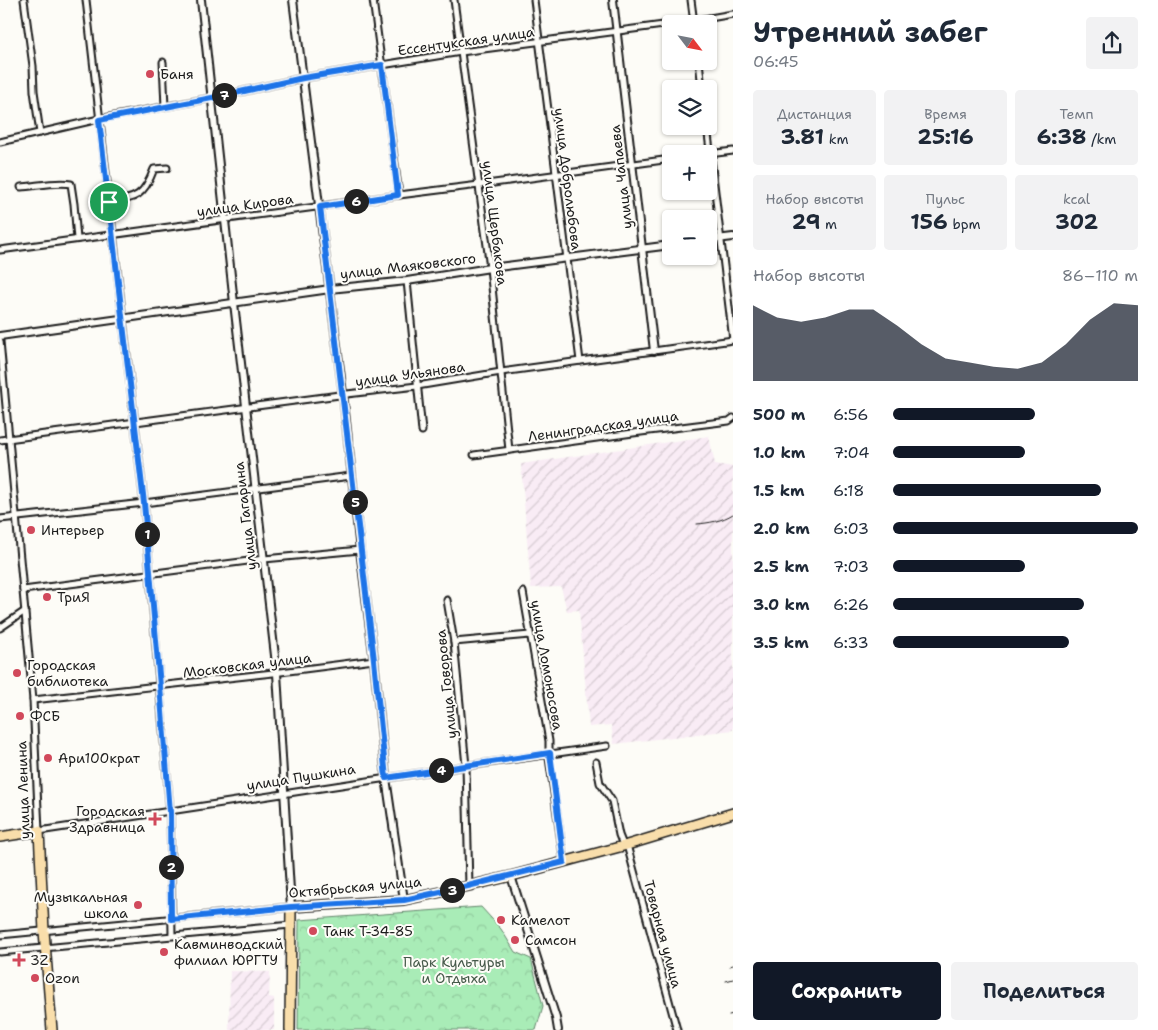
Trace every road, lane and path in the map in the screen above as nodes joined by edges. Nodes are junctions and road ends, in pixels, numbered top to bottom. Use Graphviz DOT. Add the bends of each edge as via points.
graph roads {
  1 [pos="24,0"];
  2 [pos="86,0"];
  3 [pos="201,0"];
  4 [pos="293,0"];
  5 [pos="373,0"];
  6 [pos="454,0"];
  7 [pos="534,0"];
  8 [pos="613,0"];
  9 [pos="691,0"];
  10 [pos="733,14"];
  11 [pos="693,15"];
  12 [pos="718,17"];
  13 [pos="662,25"];
  14 [pos="617,31"];
  15 [pos="540,42"];
  16 [pos="461,52"];
  17 [pos="163,62"];
  18 [pos="382,65"];
  19 [pos="303,78"];
  20 [pos="212,98"];
  21 [pos="165,107"];
  22 [pos="99,120"];
  23 [pos="40,133"];
  24 [pos="0,142"];
  25 [pos="733,150"];
  26 [pos="717,153"];
  27 [pos="662,160"];
  28 [pos="632,164"];
  29 [pos="167,168"];
  30 [pos="556,175"];
  31 [pos="478,185"];
  32 [pos="21,188"];
  33 [pos="398,195"];
  34 [pos="716,200"];
  35 [pos="109,202"];
  36 [pos="320,207"];
  37 [pos="225,220"];
  38 [pos="113,235"];
  39 [pos="733,237"];
  40 [pos="721,238"];
  41 [pos="77,239"];
  42 [pos="717,239"];
  43 [pos="662,246"];
  44 [pos="642,248"];
  45 [pos="0,250"];
  46 [pos="567,258"];
  47 [pos="490,268"];
  48 [pos="407,280"];
  49 [pos="330,289"];
  50 [pos="234,303"];
  51 [pos="123,319"];
  52 [pos="0,336"];
  53 [pos="733,340"];
  54 [pos="0,341"];
  55 [pos="654,351"];
  56 [pos="580,361"];
  57 [pos="501,372"];
  58 [pos="417,386"];
  59 [pos="343,394"];
  60 [pos="246,407"];
  61 [pos="733,418"];
  62 [pos="135,422"];
  63 [pos="422,431"];
  64 [pos="10,439"];
  65 [pos="0,440"];
  66 [pos="509,450"];
  67 [pos="474,455"];
  68 [pos="352,476"];
  69 [pos="256,489"];
  70 [pos="144,503"];
  71 [pos="17,518"];
  72 [pos="0,519"];
  73 [pos="360,550"];
  74 [pos="264,559"];
  75 [pos="150,574"];
  76 [pos="23,590"];
  77 [pos="523,592"];
  78 [pos="447,600"];
  79 [pos="25,611"];
  80 [pos="0,628"];
  81 [pos="530,636"];
  82 [pos="454,642"];
  83 [pos="374,660"];
  84 [pos="277,673"];
  85 [pos="160,686"];
  86 [pos="33,700"];
  87 [pos="607,746"];
  88 [pos="550,753"];
  89 [pos="596,762"];
  90 [pos="466,766"];
  91 [pos="386,778"];
  92 [pos="284,794"];
  93 [pos="170,812"];
  94 [pos="733,813"];
  95 [pos="39,832"];
  96 [pos="0,837"];
  97 [pos="625,845"];
  98 [pos="564,862"];
  99 [pos="511,876"];
  100 [pos="468,886"];
  101 [pos="404,900"];
  102 [pos="291,907"];
  103 [pos="171,919"];
  104 [pos="291,925"];
  105 [pos="44,931"];
  106 [pos="172,935"];
  107 [pos="0,936"];
  108 [pos="45,947"];
  109 [pos="0,952"];
  110 [pos="52,1030"];
  111 [pos="290,1030"];
  112 [pos="558,1030"];
  113 [pos="677,1030"];
  1 -- 23 [label="street"];
  2 -- 22 [label="street"];
  3 -- 20 [label="street, улица Гагарина"];
  4 -- 19 [label="street"];
  5 -- 18 [label="street"];
  6 -- 16 [label="street, улица Щербакова"];
  7 -- 15 [label="street, улица Добролюбова"];
  8 -- 14 [label="street, улица Чапаева"];
  9 -- 11 [label="street"];
  10 -- 12 [label="street"];
  13 -- 14 [label="street, Ессентукская улица"];
  14 -- 15 [label="street, Ессентукская улица"];
  14 -- 28 [label="street, улица Чапаева"];
  15 -- 16 [label="street, Ессентукская улица"];
  15 -- 30 [label="street, улица Добролюбова"];
  16 -- 18 [label="street, Ессентукская улица"];
  16 -- 31 [label="street, улица Щербакова"];
  17 -- 21 [label="street"];
  18 -- 19 [label="street, Ессентукская улица"];
  18 -- 33 [label="street"];
  19 -- 20 [label="street, Ессентукская улица"];
  19 -- 36 [label="street"];
  20 -- 21 [label="street, Ессентукская улица"];
  20 -- 37 [label="street, улица Гагарина"];
  21 -- 22 [label="street, Ессентукская улица"];
  22 -- 23 [label="street, Ессентукская улица"];
  22 -- 35 [label="street"];
  23 -- 24 [label="street, Ессентукская улица"];
  25 -- 26 [label="street"];
  27 -- 28 [label="street, улица Кирова"];
  28 -- 30 [label="street, улица Кирова"];
  28 -- 44 [label="street, улица Чапаева"];
  29 -- 35 [label="street" via="154,169 137,196"];
  30 -- 31 [label="street, улица Кирова"];
  30 -- 46 [label="street, улица Добролюбова"];
  31 -- 33 [label="street, улица Кирова"];
  31 -- 47 [label="street, улица Щербакова"];
  32 -- 41 [label="street" via="71,184"];
  33 -- 36 [label="street, улица Кирова"];
  34 -- 40 [label="street"];
  35 -- 38 [label="street"];
  36 -- 37 [label="street, улица Кирова"];
  36 -- 49 [label="street"];
  37 -- 38 [label="street, улица Кирова"];
  37 -- 50 [label="street, улица Гагарина"];
  38 -- 41 [label="street, улица Кирова"];
  38 -- 51 [label="street"];
  39 -- 40 [label="street"];
  40 -- 42 [label="street"];
  40 -- 53 [label="street"];
  41 -- 45 [label="street, улица Кирова"];
  43 -- 44 [label="street, улица Маяковского"];
  44 -- 46 [label="street, улица Маяковского"];
  44 -- 55 [label="street, улица Чапаева"];
  46 -- 47 [label="street, улица Маяковского"];
  46 -- 56 [label="street, улица Добролюбова"];
  47 -- 48 [label="street, улица Маяковского"];
  47 -- 57 [label="street, улица Щербакова"];
  48 -- 49 [label="street, улица Маяковского"];
  48 -- 58 [label="street"];
  49 -- 50 [label="street, улица Маяковского"];
  49 -- 59 [label="street"];
  50 -- 51 [label="street, улица Маяковского"];
  50 -- 60 [label="street, улица Гагарина"];
  51 -- 52 [label="street, улица Маяковского"];
  51 -- 62 [label="street"];
  53 -- 55 [label="street, улица Ульянова"];
  54 -- 64 [label="street, улица Ленина"];
  55 -- 56 [label="street, улица Ульянова"];
  56 -- 57 [label="street, улица Ульянова"];
  57 -- 58 [label="street, улица Ульянова"];
  57 -- 66 [label="street, улица Щербакова"];
  58 -- 59 [label="street, улица Ульянова"];
  58 -- 63 [label="street"];
  59 -- 60 [label="street, улица Ульянова"];
  59 -- 68 [label="street"];
  60 -- 62 [label="street, улица Ульянова"];
  60 -- 69 [label="street, улица Гагарина"];
  61 -- 66 [label="street, Ленинградская улица" via="730,421"];
  62 -- 64 [label="street, улица Ульянова"];
  62 -- 70 [label="street"];
  64 -- 65 [label="street, улица Ульянова"];
  64 -- 71 [label="street, улица Ленина"];
  66 -- 67 [label="street, Ленинградская улица"];
  68 -- 69 [label="street"];
  68 -- 73 [label="street"];
  69 -- 70 [label="street"];
  69 -- 74 [label="street, улица Гагарина"];
  70 -- 71 [label="street"];
  70 -- 75 [label="street"];
  71 -- 72 [label="street"];
  71 -- 76 [label="street, улица Ленина"];
  73 -- 74 [label="street"];
  73 -- 83 [label="street"];
  74 -- 75 [label="street"];
  74 -- 84 [label="street, улица Гагарина"];
  75 -- 76 [label="street"];
  75 -- 85 [label="street"];
  76 -- 79 [label="street, улица Ленина"];
  77 -- 81 [label="street, улица Ломоносова"];
  78 -- 82 [label="street, улица Говорова"];
  79 -- 80 [label="street"];
  79 -- 86 [label="street, улица Ленина"];
  81 -- 82 [label="street"];
  81 -- 88 [label="street, улица Ломоносова"];
  82 -- 90 [label="street, улица Говорова"];
  83 -- 84 [label="street, Московская улица"];
  83 -- 91 [label="street"];
  84 -- 85 [label="street, Московская улица"];
  84 -- 92 [label="street, улица Гагарина"];
  85 -- 86 [label="street, Московская улица"];
  85 -- 93 [label="street"];
  86 -- 95 [label="street, улица Ленина"];
  87 -- 88 [label="street, улица Пушкина"];
  88 -- 90 [label="street, улица Пушкина"];
  88 -- 98 [label="street, улица Ломоносова"];
  89 -- 97 [label="street, Товарная улица" via="600,783 612,801 619,835"];
  90 -- 91 [label="street, улица Пушкина"];
  90 -- 100 [label="street, улица Говорова"];
  91 -- 92 [label="street, улица Пушкина"];
  91 -- 101 [label="street"];
  92 -- 93 [label="street, улица Пушкина"];
  92 -- 102 [label="street, улица Гагарина"];
  93 -- 95 [label="street, улица Пушкина"];
  93 -- 103 [label="street"];
  94 -- 97 [label="main road, Октябрьская улица"];
  95 -- 96 [label="main road, улица Пушкина"];
  95 -- 105 [label="main road, улица Ленина"];
  97 -- 98 [label="main road, Октябрьская улица"];
  97 -- 113 [label="street, Товарная улица"];
  98 -- 99 [label="main road, Октябрьская улица"];
  99 -- 100 [label="main road, Октябрьская улица"];
  99 -- 112 [label="street"];
  100 -- 101 [label="main road, Октябрьская улица"];
  101 -- 102 [label="main road, Октябрьская улица"];
  102 -- 103 [label="street, Октябрьская улица"];
  102 -- 104 [label="main road, улица Гагарина"];
  103 -- 105 [label="street, Октябрьская улица"];
  103 -- 106 [label="street"];
  104 -- 106 [label="street"];
  104 -- 111 [label="main road, улица Гагарина"];
  105 -- 107 [label="street, Октябрьская улица"];
  105 -- 108 [label="main road, улица Ленина"];
  106 -- 108 [label="street"];
  108 -- 109 [label="street"];
  108 -- 110 [label="main road, улица Ленина"];
}
